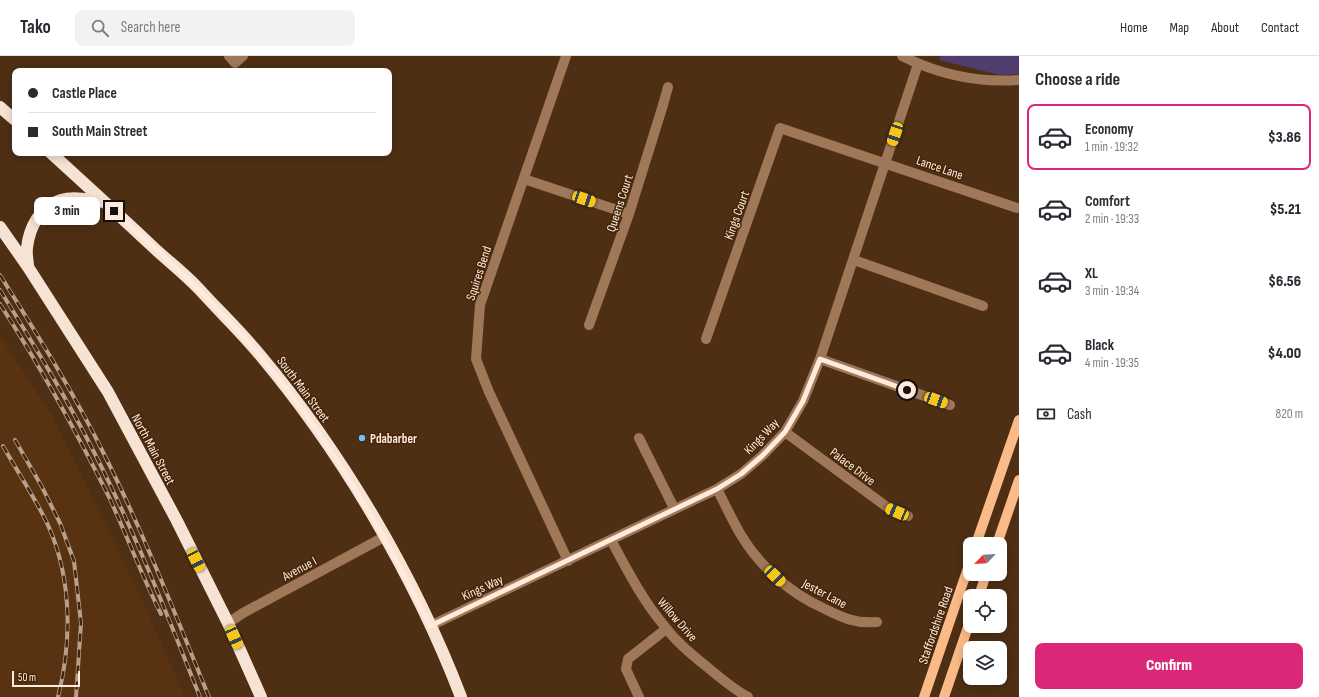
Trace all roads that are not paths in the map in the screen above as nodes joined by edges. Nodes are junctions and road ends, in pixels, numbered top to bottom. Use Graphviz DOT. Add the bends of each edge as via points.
graph roads {
  1 [pos="229,56"];
  2 [pos="243,56"];
  3 [pos="566,56"];
  4 [pos="902,56"];
  5 [pos="918,64"];
  6 [pos="1019,80"];
  7 [pos="668,87"];
  8 [pos="0,107"];
  9 [pos="12,117"];
  10 [pos="809,137"];
  11 [pos="54,156"];
  12 [pos="886,162"];
  13 [pos="524,179"];
  14 [pos="104,202"];
  15 [pos="1017,208"];
  16 [pos="629,214"];
  17 [pos="0,227"];
  18 [pos="854,260"];
  19 [pos="28,267"];
  20 [pos="983,306"];
  21 [pos="589,325"];
  22 [pos="706,339"];
  23 [pos="820,359"];
  24 [pos="950,405"];
  25 [pos="1019,420"];
  26 [pos="785,432"];
  27 [pos="639,438"];
  28 [pos="1019,480"];
  29 [pos="717,489"];
  30 [pos="674,508"];
  31 [pos="908,516"];
  32 [pos="384,537"];
  33 [pos="978,537"];
  34 [pos="999,537"];
  35 [pos="611,540"];
  36 [pos="568,561"];
  37 [pos="964,581"];
  38 [pos="877,622"];
  39 [pos="228,623"];
  40 [pos="430,626"];
  41 [pos="666,629"];
  42 [pos="966,633"];
  43 [pos="742,696"];
  44 [pos="261,697"];
  45 [pos="461,697"];
  46 [pos="638,697"];
  47 [pos="924,697"];
  48 [pos="944,697"];
  1 -- 2 [label="street" via="235,63"];
  3 -- 13 [label="street, Squires Bend"];
  4 -- 5 [label="street"];
  5 -- 6 [label="street" via="953,75 982,80"];
  5 -- 12 [label="street, Kings Way"];
  7 -- 16 [label="street, Queens Court"];
  8 -- 9 [label="highway"];
  10 -- 12 [label="street, Lance Lane"];
  10 -- 22 [label="street, Kings Court" via="780,128"];
  11 -- 14 [label="highway, South Main Street"];
  12 -- 15 [label="street, Lance Lane"];
  12 -- 18 [label="street, Kings Way"];
  13 -- 16 [label="street"];
  13 -- 36 [label="street, Squires Bend" via="480,305 476,359"];
  14 -- 19 [label="highway" via="81,198 61,200 48,206 36,219 30,232 26,250"];
  14 -- 32 [label="highway, South Main Street" via="198,288 259,355 329,446"];
  16 -- 21 [label="street, Queens Court"];
  17 -- 19 [label="highway, North Main Street"];
  18 -- 20 [label="street"];
  18 -- 23 [label="street, Kings Way"];
  19 -- 39 [label="highway, North Main Street" via="108,392"];
  23 -- 24 [label="street"];
  23 -- 26 [label="street, Kings Way" via="803,401"];
  25 -- 33 [label="main road"];
  26 -- 29 [label="street, Kings Way" via="741,474"];
  26 -- 31 [label="street, Palace Drive" via="887,507"];
  27 -- 30 [label="street"];
  28 -- 34 [label="main road"];
  29 -- 30 [label="street, Kings Way"];
  29 -- 38 [label="street, Jester Lane" via="741,536 785,585 807,601 847,620"];
  30 -- 35 [label="street, Kings Way"];
  32 -- 39 [label="street, Avenue I"];
  32 -- 40 [label="highway, South Main Street"];
  35 -- 36 [label="street, Kings Way"];
  35 -- 41 [label="street, Willow Drive" via="643,597"];
  36 -- 40 [label="street, Kings Way"];
  37 -- 47 [label="main road, Staffordshire Road"];
  39 -- 44 [label="highway, North Main Street"];
  40 -- 45 [label="highway, South Main Street"];
  41 -- 43 [label="street, Willow Drive" via="690,653"];
  41 -- 46 [label="street" via="628,660 626,668"];
  42 -- 48 [label="main road"];
}
